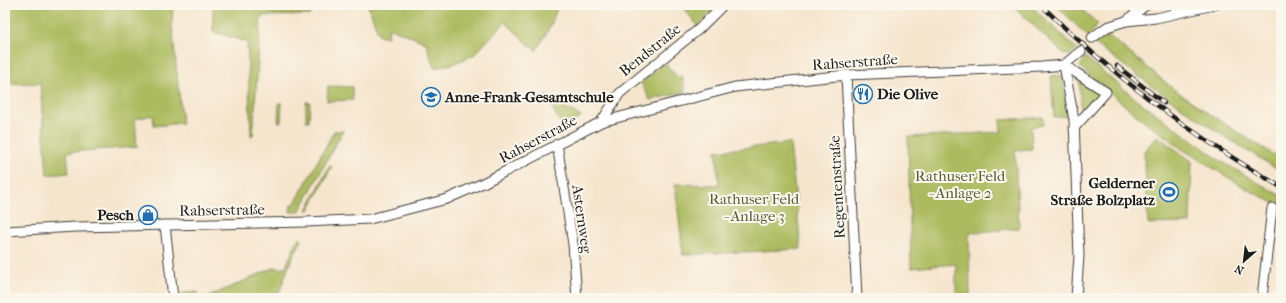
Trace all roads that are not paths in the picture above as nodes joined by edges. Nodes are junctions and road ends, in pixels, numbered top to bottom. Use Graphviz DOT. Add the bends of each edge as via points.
graph roads {
  1 [pos="723,5"];
  2 [pos="1146,5"];
  3 [pos="1214,5"];
  4 [pos="1126,21"];
  5 [pos="1092,38"];
  6 [pos="1081,51"];
  7 [pos="1064,65"];
  8 [pos="846,75"];
  9 [pos="601,122"];
  10 [pos="1074,128"];
  11 [pos="557,144"];
  12 [pos="1272,208"];
  13 [pos="165,225"];
  14 [pos="5,231"];
  15 [pos="173,298"];
  16 [pos="578,298"];
  17 [pos="857,298"];
  18 [pos="1076,298"];
  19 [pos="1262,298"];
  1 -- 9 [label="street, Bendstraße" via="699,29 620,93"];
  2 -- 4 [label="street"];
  3 -- 4 [label="street" via="1156,18"];
  4 -- 5 [label="street" via="1106,27"];
  6 -- 7 [label="street"];
  7 -- 8 [label="street, Rahserstraße"];
  7 -- 10 [label="street"];
  7 -- 10 [label="street" via="1106,92"];
  8 -- 9 [label="street, Rahserstraße" via="736,88"];
  8 -- 17 [label="street, Regentenstraße"];
  9 -- 11 [label="street, Rahserstraße"];
  10 -- 18 [label="street" via="1079,256"];
  11 -- 13 [label="street, Rahserstraße" via="447,199 370,219"];
  11 -- 16 [label="street, Asternweg" via="573,244"];
  12 -- 19 [label="street"];
  13 -- 14 [label="street, Rahserstraße"];
  13 -- 15 [label="street"];
}
